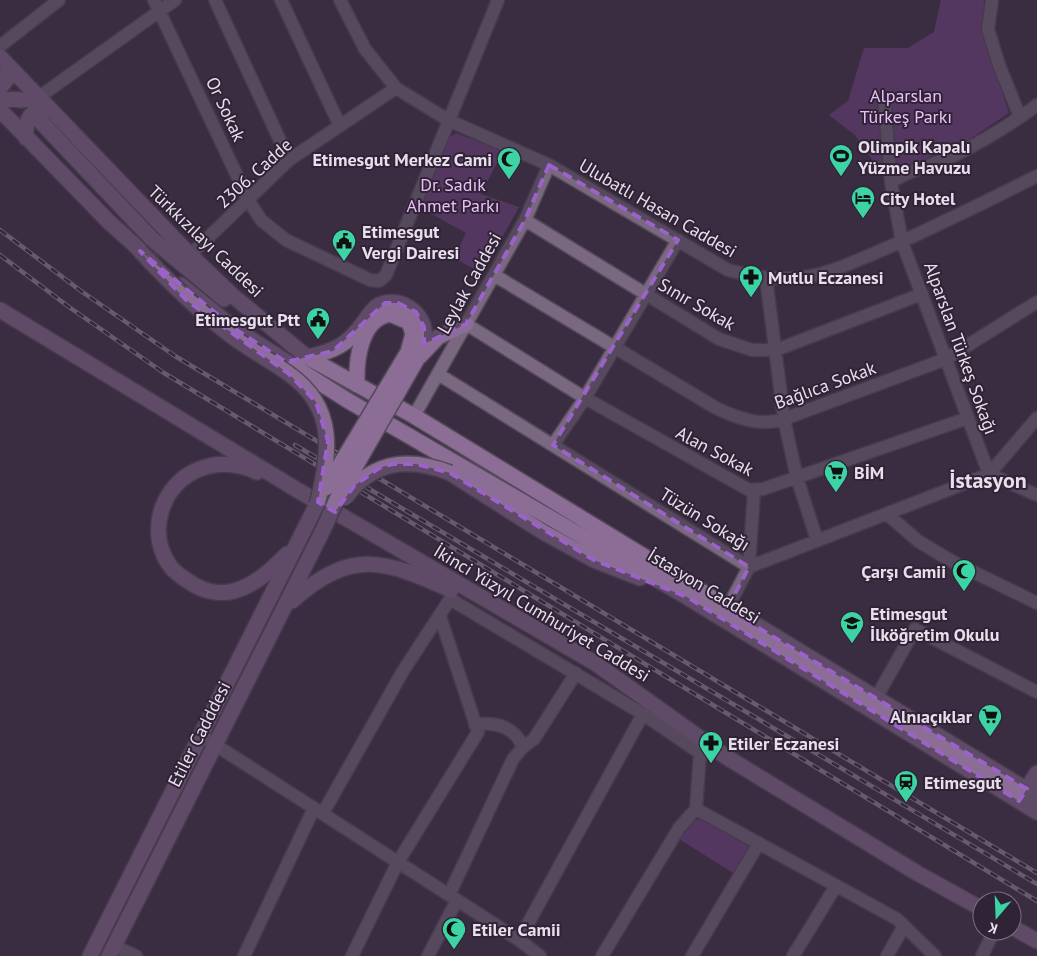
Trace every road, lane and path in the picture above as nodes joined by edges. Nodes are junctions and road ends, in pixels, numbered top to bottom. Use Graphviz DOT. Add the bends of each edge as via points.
graph roads {
  1 [pos="59,0"];
  2 [pos="175,0"];
  3 [pos="215,0"];
  4 [pos="281,0"];
  5 [pos="340,0"];
  6 [pos="498,0"];
  7 [pos="992,0"];
  8 [pos="157,5"];
  9 [pos="0,46"];
  10 [pos="4,61"];
  11 [pos="0,88"];
  12 [pos="396,88"];
  13 [pos="39,97"];
  14 [pos="0,98"];
  15 [pos="884,98"];
  16 [pos="1037,105"];
  17 [pos="0,110"];
  18 [pos="45,116"];
  19 [pos="1020,117"];
  20 [pos="448,120"];
  21 [pos="340,126"];
  22 [pos="26,138"];
  23 [pos="289,160"];
  24 [pos="549,165"];
  25 [pos="1037,176"];
  26 [pos="891,182"];
  27 [pos="249,201"];
  28 [pos="525,220"];
  29 [pos="678,240"];
  30 [pos="902,242"];
  31 [pos="140,251"];
  32 [pos="190,255"];
  33 [pos="494,275"];
  34 [pos="766,278"];
  35 [pos="646,294"];
  36 [pos="922,294"];
  37 [pos="1037,302"];
  38 [pos="0,310"];
  39 [pos="466,324"];
  40 [pos="615,347"];
  41 [pos="776,350"];
  42 [pos="412,356"];
  43 [pos="307,357"];
  44 [pos="946,359"];
  45 [pos="438,374"];
  46 [pos="357,385"];
  47 [pos="584,398"];
  48 [pos="414,416"];
  49 [pos="968,418"];
  50 [pos="1037,418"];
  51 [pos="784,420"];
  52 [pos="553,445"];
  53 [pos="988,474"];
  54 [pos="796,478"];
  55 [pos="300,491"];
  56 [pos="754,491"];
  57 [pos="1037,495"];
  58 [pos="317,504"];
  59 [pos="887,514"];
  60 [pos="323,530"];
  61 [pos="817,540"];
  62 [pos="297,544"];
  63 [pos="749,567"];
  64 [pos="687,597"];
  65 [pos="1037,603"];
  66 [pos="495,606"];
  67 [pos="286,607"];
  68 [pos="727,609"];
  69 [pos="440,616"];
  70 [pos="576,673"];
  71 [pos="1037,692"];
  72 [pos="876,698"];
  73 [pos="643,714"];
  74 [pos="475,724"];
  75 [pos="200,735"];
  76 [pos="215,743"];
  77 [pos="523,747"];
  78 [pos="1037,773"];
  79 [pos="1031,800"];
  80 [pos="696,809"];
  81 [pos="318,810"];
  82 [pos="759,843"];
  83 [pos="398,862"];
  84 [pos="836,886"];
  85 [pos="453,897"];
  86 [pos="972,904"];
  87 [pos="904,926"];
  88 [pos="1022,933"];
  89 [pos="519,940"];
  90 [pos="989,941"];
  91 [pos="1037,941"];
  92 [pos="112,951"];
  93 [pos="534,955"];
  94 [pos="90,956"];
  95 [pos="136,956"];
  96 [pos="244,956"];
  97 [pos="352,956"];
  98 [pos="428,956"];
  99 [pos="602,956"];
  100 [pos="692,956"];
  101 [pos="793,956"];
  102 [pos="887,956"];
  103 [pos="935,956"];
  104 [pos="982,956"];
  1 -- 9 [label="street"];
  2 -- 8 [label="street"];
  3 -- 23 [label="street"];
  4 -- 21 [label="street"];
  5 -- 12 [label="street, Ulubatlı Hasan Caddesi" via="365,49"];
  6 -- 20 [label="street"];
  7 -- 19 [label="street" via="988,30"];
  8 -- 13 [label="street"];
  8 -- 27 [label="street, Or Sokak"];
  10 -- 11 [label="main road" via="7,80"];
  10 -- 13 [label="main road, Türkkızılayı Caddesi"];
  12 -- 20 [label="street, Ulubatlı Hasan Caddesi"];
  12 -- 21 [label="street, 2306. Cadde"];
  13 -- 14 [label="main road" via="22,100"];
  13 -- 18 [label="main road, Türkkızılayı Caddesi"];
  15 -- 26 [label="street, Alparslan Türkeş Sokağı"];
  16 -- 19 [label="street"];
  17 -- 22 [label="main road"];
  18 -- 22 [label="main road" via="37,110 31,114"];
  18 -- 32 [label="main road, Türkkızılayı Caddesi"];
  18 -- 43 [label="main road" via="152,239 259,326"];
  19 -- 26 [label="street" via="953,156"];
  20 -- 24 [label="street, Ulubatlı Hasan Caddesi"];
  20 -- 27 [label="street, Or Sokak" via="386,275 379,281 370,280 286,240 260,220"];
  21 -- 23 [label="street, 2306. Cadde"];
  22 -- 31 [label="main road"];
  23 -- 27 [label="street, 2306. Cadde"];
  24 -- 28 [label="street, Leylak Caddesi"];
  24 -- 29 [label="street, Ulubatlı Hasan Caddesi"];
  25 -- 30 [label="street, Ulubatlı Hasan Caddesi"];
  26 -- 30 [label="street, Alparslan Türkeş Sokağı"];
  27 -- 32 [label="street, 2306. Cadde"];
  28 -- 33 [label="street, Leylak Caddesi"];
  28 -- 35 [label="street, Sınır Sokak"];
  29 -- 34 [label="street, Ulubatlı Hasan Caddesi" via="728,270"];
  29 -- 35 [label="street"];
  30 -- 34 [label="street, Ulubatlı Hasan Caddesi" via="827,273"];
  30 -- 36 [label="street, Alparslan Türkeş Sokağı"];
  31 -- 58 [label="main road, bridge" via="186,300 230,335 289,374 316,402 328,441 326,470"];
  31 -- 64 [label="main road, İstasyon Caddesi" via="236,329 347,400"];
  32 -- 43 [label="main road, Türkkızılayı Caddesi" via="233,296"];
  33 -- 39 [label="street, Leylak Caddesi"];
  33 -- 40 [label="street, Bağlıca Sokak"];
  34 -- 41 [label="street"];
  35 -- 40 [label="street"];
  35 -- 41 [label="street, Sınır Sokak" via="719,339 752,350"];
  36 -- 41 [label="street, Sınır Sokak"];
  36 -- 44 [label="street, Alparslan Türkeş Sokağı"];
  37 -- 44 [label="street, Bağlıca Sokak"];
  38 -- 55 [label="main road, İkinci Yüzyıl Cumhuriyet Caddesi"];
  39 -- 42 [label="main road" via="438,337"];
  39 -- 45 [label="street, Leylak Caddesi"];
  39 -- 47 [label="street, Alan Sokak"];
  40 -- 47 [label="street"];
  40 -- 51 [label="street, Bağlıca Sokak" via="728,413 762,422"];
  41 -- 51 [label="street"];
  42 -- 43 [label="main road" via="424,334 420,319 410,308 392,302 378,305 353,336 332,352"];
  42 -- 46 [label="main road" via="413,334 409,322 390,314 378,319 366,332 362,343 356,367"];
  42 -- 58 [label="main road, bridge"];
  42 -- 60 [label="main road, bridge"];
  43 -- 46 [label="main road, Türkkızılayı Caddesi"];
  44 -- 49 [label="street, Alparslan Türkeş Sokağı"];
  44 -- 51 [label="street, Bağlıca Sokak"];
  45 -- 48 [label="street, Leylak Caddesi"];
  45 -- 52 [label="street, Tüzün Sokağı"];
  46 -- 48 [label="main road, Türkkızılayı Caddesi"];
  47 -- 52 [label="street"];
  47 -- 56 [label="street, Alan Sokak"];
  48 -- 68 [label="main road, İstasyon Caddesi"];
  49 -- 53 [label="street, Alparslan Türkeş Sokağı"];
  49 -- 54 [label="street, Alan Sokak"];
  50 -- 53 [label="street, Tüzün Sokağı"];
  51 -- 54 [label="street"];
  52 -- 63 [label="street, Tüzün Sokağı"];
  53 -- 57 [label="street"];
  53 -- 59 [label="street, Tüzün Sokağı"];
  54 -- 56 [label="street, Alan Sokak"];
  54 -- 61 [label="street"];
  55 -- 62 [label="main road" via="248,468 221,463 207,466 181,479 166,500 158,529 159,543 171,568 196,586 211,592 235,591 261,578"];
  55 -- 66 [label="main road, İkinci Yüzyıl Cumhuriyet Caddesi"];
  56 -- 63 [label="street"];
  58 -- 62 [label="main road"];
  59 -- 61 [label="street, Tüzün Sokağı"];
  59 -- 65 [label="street" via="918,541 953,562"];
  60 -- 64 [label="main road, bridge" via="354,486 379,468 416,464 450,472 543,532 594,560"];
  60 -- 67 [label="main road, Etiler Cadddesi"];
  61 -- 63 [label="street, Tüzün Sokağı"];
  62 -- 75 [label="main road"];
  63 -- 68 [label="street"];
  64 -- 79 [label="main road, İstasyon Caddesi"];
  66 -- 67 [label="main road" via="389,565 360,564 346,566 314,581"];
  66 -- 86 [label="main road, İkinci Yüzyıl Cumhuriyet Caddesi" via="595,663 728,758"];
  67 -- 76 [label="main road, Etiler Cadddesi"];
  68 -- 72 [label="main road, İstasyon Caddesi"];
  69 -- 70 [label="street" via="450,599"];
  69 -- 74 [label="street"];
  69 -- 81 [label="street"];
  70 -- 73 [label="street"];
  70 -- 77 [label="street" via="534,739"];
  71 -- 72 [label="street" via="916,629"];
  72 -- 79 [label="main road, İstasyon Caddesi"];
  73 -- 80 [label="street" via="700,753"];
  73 -- 89 [label="street"];
  74 -- 77 [label="street" via="487,722 506,728 519,736"];
  74 -- 83 [label="street" via="478,732"];
  75 -- 76 [label="street"];
  75 -- 94 [label="main road"];
  76 -- 81 [label="street"];
  76 -- 92 [label="main road, Etiler Cadddesi"];
  77 -- 85 [label="street" via="514,758"];
  78 -- 79 [label="main road"];
  80 -- 82 [label="street"];
  80 -- 99 [label="street" via="679,828"];
  81 -- 83 [label="street"];
  81 -- 96 [label="street"];
  82 -- 84 [label="street"];
  82 -- 100 [label="street"];
  83 -- 85 [label="street"];
  83 -- 97 [label="street"];
  84 -- 87 [label="street"];
  84 -- 101 [label="street"];
  85 -- 89 [label="street"];
  85 -- 98 [label="street"];
  87 -- 102 [label="street"];
  87 -- 103 [label="street"];
  88 -- 91 [label="main road"];
  89 -- 93 [label="street"];
  90 -- 104 [label="street"];
  92 -- 95 [label="street"];
}
